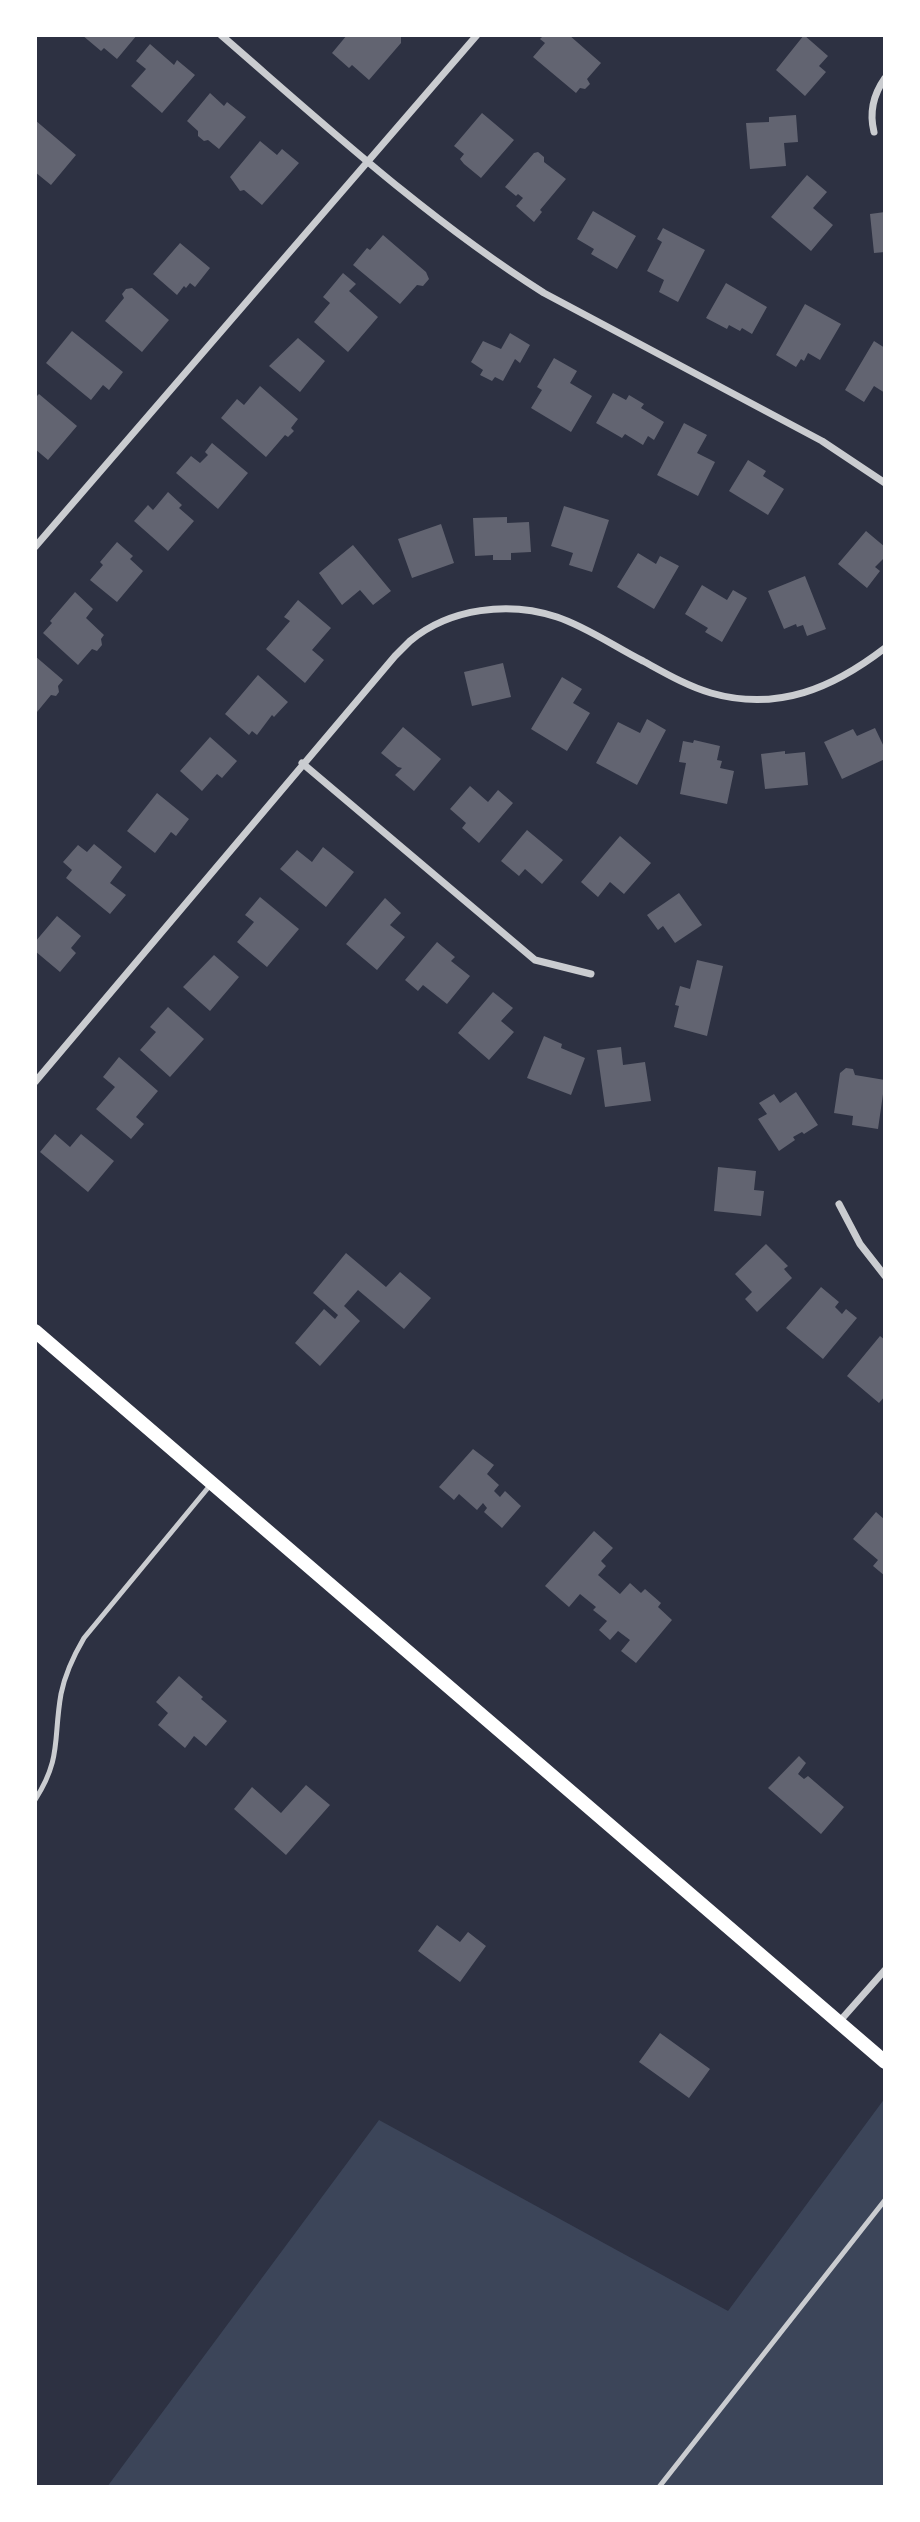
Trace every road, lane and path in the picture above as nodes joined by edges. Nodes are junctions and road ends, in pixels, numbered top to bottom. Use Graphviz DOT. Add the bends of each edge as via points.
graph roads {
  1 [pos="221,35"];
  2 [pos="477,35"];
  3 [pos="885,78"];
  4 [pos="874,132"];
  5 [pos="368,163"];
  6 [pos="885,483"];
  7 [pos="35,547"];
  8 [pos="885,648"];
  9 [pos="302,763"];
  10 [pos="591,974"];
  11 [pos="35,1082"];
  12 [pos="839,1204"];
  13 [pos="885,1276"];
  14 [pos="35,1331"];
  15 [pos="212,1483"];
  16 [pos="35,1800"];
  17 [pos="885,1970"];
  18 [pos="839,2023"];
  19 [pos="885,2062"];
  20 [pos="885,2200"];
  21 [pos="659,2487"];
  1 -- 5 [label="street"];
  2 -- 5 [label="street"];
  3 -- 4 [label="street" via="873,102"];
  5 -- 6 [label="street" via="544,293 822,441"];
  5 -- 7 [label="street"];
  8 -- 9 [label="street" via="824,687 784,697 753,698 693,687 559,618 519,610 466,613 410,641"];
  9 -- 10 [label="street" via="535,960"];
  9 -- 11 [label="street"];
  12 -- 13 [label="street" via="860,1244"];
  14 -- 15 [label="main road"];
  15 -- 16 [label="lane" via="75,1653 61,1693 53,1766"];
  15 -- 18 [label="main road"];
  17 -- 18 [label="street"];
  18 -- 19 [label="main road"];
  20 -- 21 [label="lane"];
}
